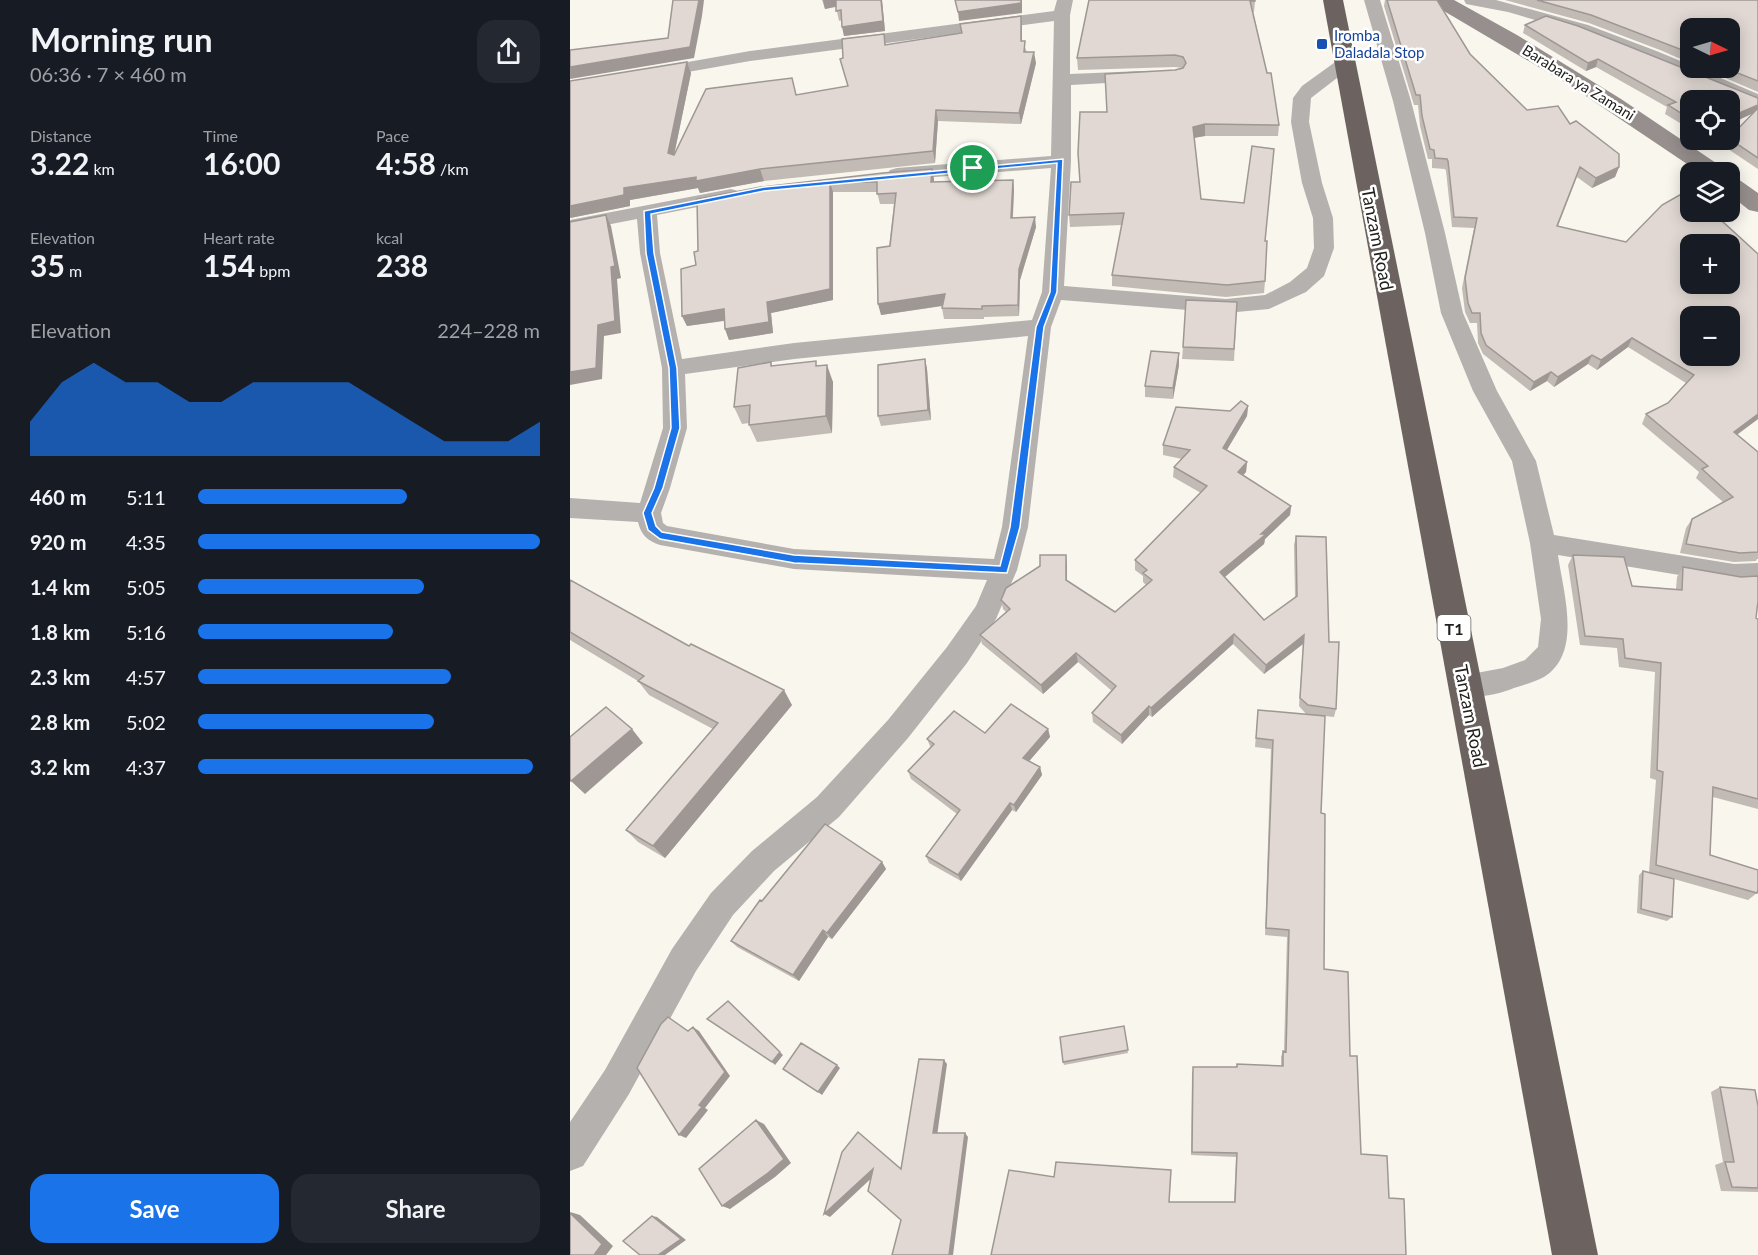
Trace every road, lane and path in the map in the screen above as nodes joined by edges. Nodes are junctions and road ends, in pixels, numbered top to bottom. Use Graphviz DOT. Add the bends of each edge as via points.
graph roads {
  1 [pos="1333,0"];
  2 [pos="1372,0"];
  3 [pos="1439,0"];
  4 [pos="1472,0"];
  5 [pos="1063,7"];
  6 [pos="1344,64"];
  7 [pos="1153,75"];
  8 [pos="635,77"];
  9 [pos="1061,80"];
  10 [pos="1758,101"];
  11 [pos="1060,160"];
  12 [pos="1700,162"];
  13 [pos="874,177"];
  14 [pos="753,191"];
  15 [pos="1740,192"];
  16 [pos="1758,205"];
  17 [pos="647,213"];
  18 [pos="570,226"];
  19 [pos="1053,292"];
  20 [pos="1040,327"];
  21 [pos="673,368"];
  22 [pos="570,508"];
  23 [pos="648,513"];
  24 [pos="1543,543"];
  25 [pos="1004,570"];
  26 [pos="1758,573"];
  27 [pos="1465,685"];
  28 [pos="570,1153"];
  29 [pos="1575,1255"];
  1 -- 6 [label="highway, Tanzam Road / T1"];
  2 -- 24 [label="street" via="1436,233 1452,313 1485,391 1524,461"];
  3 -- 12 [label="street, Barabara ya Zamani" via="1535,53"];
  4 -- 10 [label="street" via="1531,12 1618,40"];
  5 -- 8 [label="street"];
  5 -- 9 [label="street"];
  6 -- 19 [label="street" via="1302,98 1300,122 1323,218 1324,248 1317,272 1298,287 1269,302 1226,306"];
  6 -- 27 [label="highway, Tanzam Road / T1"];
  7 -- 9 [label="street"];
  9 -- 11 [label="street"];
  11 -- 13 [label="street"];
  11 -- 19 [label="street"];
  14 -- 17 [label="street"];
  15 -- 16 [label="street"];
  17 -- 18 [label="street"];
  17 -- 21 [label="street" via="650,253"];
  19 -- 20 [label="street"];
  20 -- 21 [label="street" via="794,351"];
  20 -- 25 [label="street" via="1015,527"];
  21 -- 23 [label="street" via="675,428"];
  22 -- 23 [label="street"];
  23 -- 25 [label="street" via="652,528 660,535 794,559"];
  24 -- 26 [label="street" via="1734,574"];
  24 -- 27 [label="street" via="1554,619 1551,652 1535,668 1504,680"];
  25 -- 28 [label="street" via="987,611 898,729 828,807 763,861 722,904 684,960 617,1082"];
  27 -- 29 [label="highway, Tanzam Road / T1"];
}
